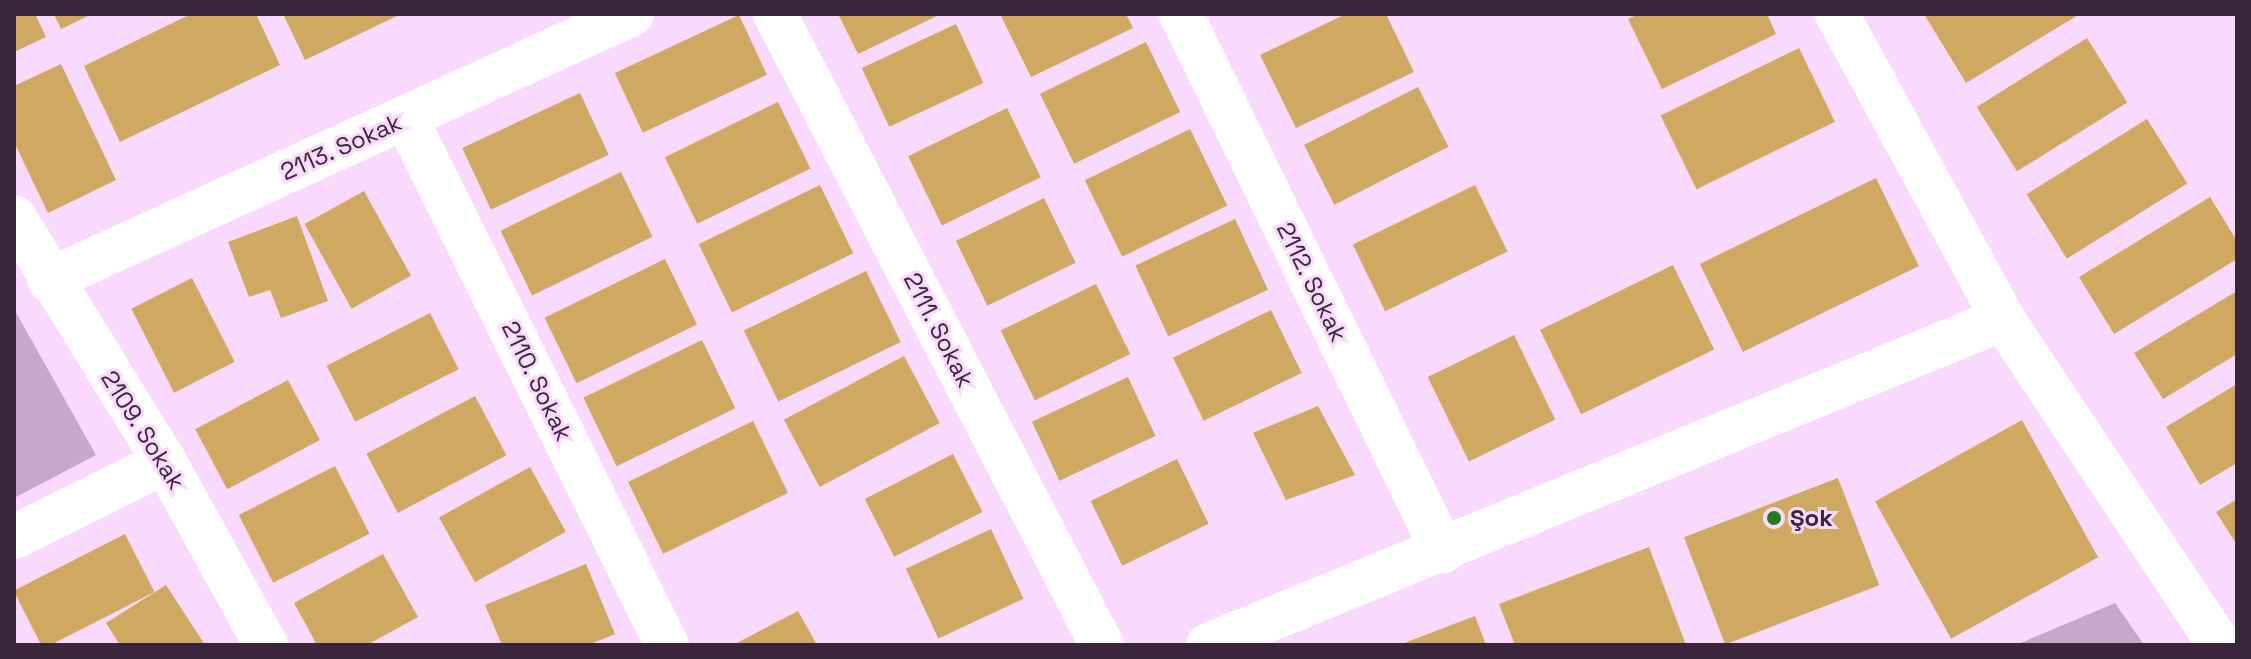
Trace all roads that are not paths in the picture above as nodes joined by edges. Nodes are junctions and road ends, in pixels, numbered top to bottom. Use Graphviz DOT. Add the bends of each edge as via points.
graph roads {
  1 [pos="632,14"];
  2 [pos="775,14"];
  3 [pos="1181,14"];
  4 [pos="1837,14"];
  5 [pos="406,118"];
  6 [pos="14,217"];
  7 [pos="49,280"];
  8 [pos="2003,319"];
  9 [pos="165,462"];
  10 [pos="14,537"];
  11 [pos="1443,551"];
  12 [pos="266,645"];
  13 [pos="667,645"];
  14 [pos="1102,645"];
  15 [pos="1208,645"];
  16 [pos="2220,645"];
  1 -- 5 [label="street, 2113. Sokak"];
  2 -- 14 [label="street, 2111. Sokak"];
  3 -- 11 [label="street, 2112. Sokak"];
  4 -- 8 [label="street"];
  5 -- 7 [label="street, 2113. Sokak"];
  5 -- 13 [label="street, 2110. Sokak"];
  6 -- 7 [label="street, 2109. Sokak"];
  7 -- 9 [label="street, 2109. Sokak"];
  8 -- 11 [label="street"];
  8 -- 16 [label="street"];
  9 -- 10 [label="street"];
  9 -- 12 [label="street, 2109. Sokak"];
  11 -- 15 [label="street"];
}
